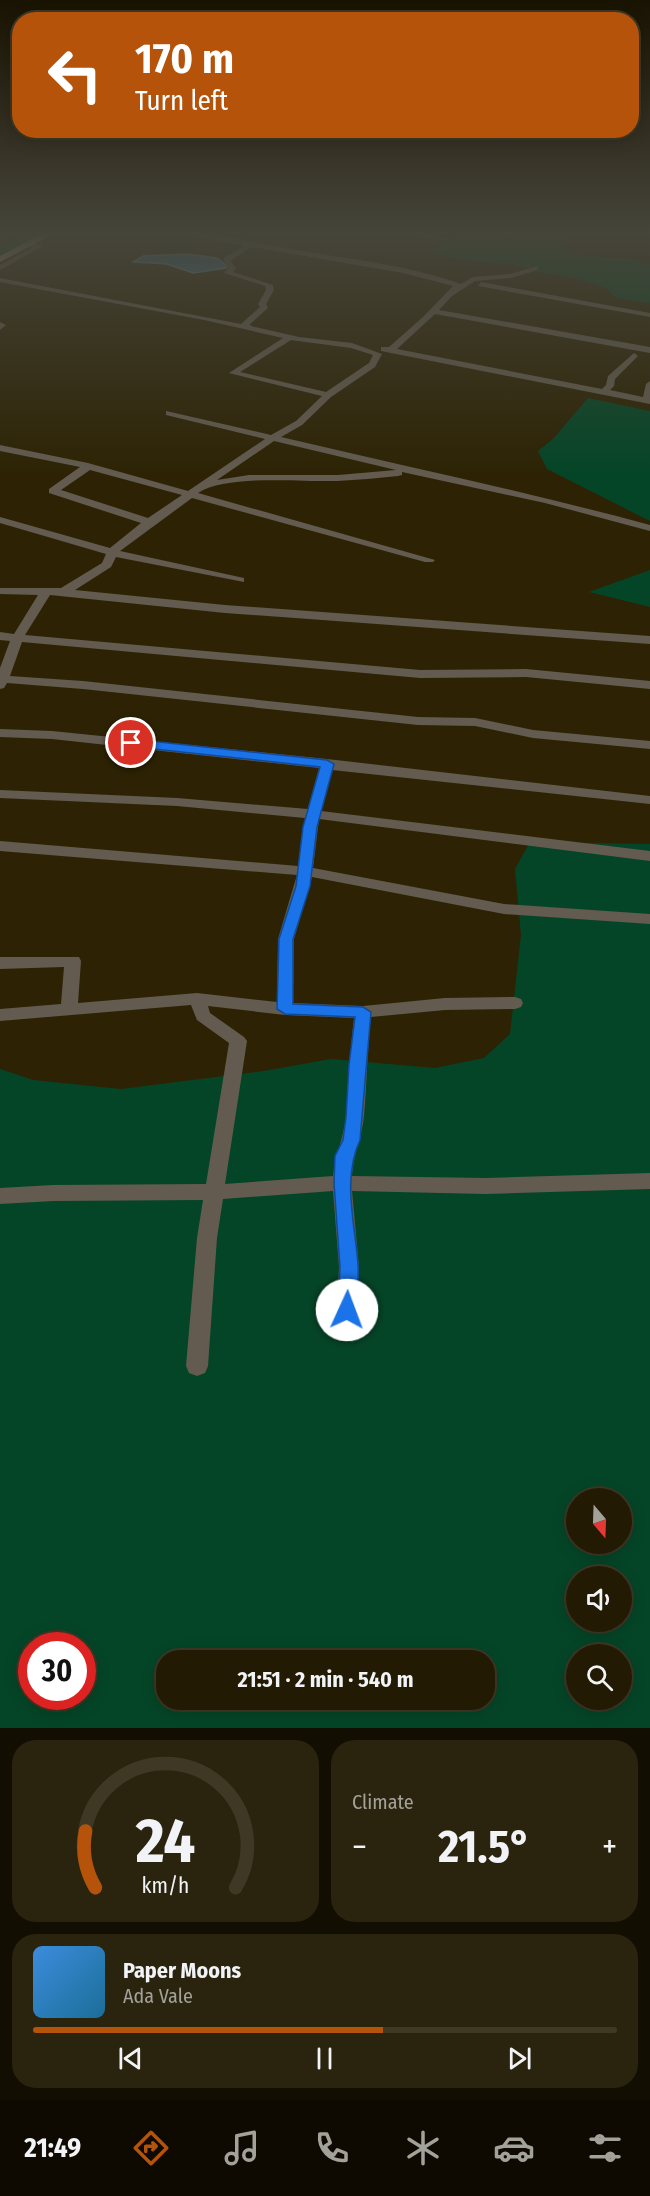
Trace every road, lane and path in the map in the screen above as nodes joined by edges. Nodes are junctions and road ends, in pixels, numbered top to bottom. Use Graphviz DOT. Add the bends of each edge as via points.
graph roads {
  1 [pos="430,313"];
  2 [pos="171,314"];
  3 [pos="257,314"];
  4 [pos="434,314"];
  5 [pos="247,326"];
  6 [pos="290,337"];
  7 [pos="352,346"];
  8 [pos="391,350"];
  9 [pos="650,350"];
  10 [pos="634,356"];
  11 [pos="650,384"];
  12 [pos="602,393"];
  13 [pos="328,395"];
  14 [pos="648,400"];
  15 [pos="169,413"];
  16 [pos="274,437"];
  17 [pos="0,448"];
  18 [pos="88,466"];
  19 [pos="413,472"];
  20 [pos="201,486"];
  21 [pos="192,494"];
  22 [pos="0,520"];
  23 [pos="149,522"];
  24 [pos="650,528"];
  25 [pos="113,551"];
  26 [pos="429,560"];
  27 [pos="240,580"];
  28 [pos="0,591"];
  29 [pos="46,592"];
  30 [pos="63,592"];
  31 [pos="0,636"];
  32 [pos="17,638"];
  33 [pos="650,640"];
  34 [pos="2,681"];
  35 [pos="650,685"];
  36 [pos="0,733"];
  37 [pos="650,745"];
  38 [pos="327,764"];
  39 [pos="0,794"];
  40 [pos="650,800"];
  41 [pos="0,846"];
  42 [pos="650,856"];
  43 [pos="305,871"];
  44 [pos="650,919"];
  45 [pos="0,963"];
  46 [pos="197,999"];
  47 [pos="515,1002"];
  48 [pos="285,1009"];
  49 [pos="69,1010"];
  50 [pos="363,1012"];
  51 [pos="0,1015"];
  52 [pos="650,1180"];
  53 [pos="342,1183"];
  54 [pos="213,1192"];
  55 [pos="0,1196"];
  56 [pos="347,1310"];
  57 [pos="197,1365"];
  1 -- 8 [label="street"];
  2 -- 6 [label="street"];
  3 -- 5 [label="street"];
  4 -- 9 [label="street"];
  6 -- 7 [label="street"];
  6 -- 13 [label="street" via="233,373"];
  7 -- 8 [label="street"];
  7 -- 13 [label="street" via="378,354 372,365"];
  8 -- 12 [label="street"];
  10 -- 12 [label="street" via="611,378 610,386"];
  11 -- 14 [label="street"];
  12 -- 14 [label="street"];
  13 -- 16 [label="street" via="299,423"];
  15 -- 16 [label="street"];
  16 -- 19 [label="street"];
  16 -- 20 [label="street"];
  17 -- 18 [label="street"];
  18 -- 21 [label="street"];
  18 -- 23 [label="street" via="53,491"];
  19 -- 20 [label="street" via="338,478 249,478"];
  19 -- 24 [label="street" via="546,500"];
  20 -- 21 [label="street"];
  21 -- 23 [label="street"];
  21 -- 26 [label="street"];
  22 -- 25 [label="street"];
  23 -- 25 [label="street"];
  25 -- 27 [label="street"];
  25 -- 30 [label="street" via="107,565"];
  28 -- 29 [label="street"];
  29 -- 30 [label="street"];
  29 -- 32 [label="street"];
  30 -- 33 [label="street" via="225,609"];
  31 -- 32 [label="street"];
  32 -- 34 [label="street"];
  32 -- 35 [label="street" via="420,674 526,674"];
  34 -- 37 [label="street" via="118,688 418,721 475,722 532,734"];
  36 -- 38 [label="street"];
  38 -- 40 [label="street"];
  38 -- 43 [label="street" via="310,827"];
  39 -- 42 [label="street" via="177,802 313,814"];
  41 -- 43 [label="street"];
  43 -- 44 [label="street" via="504,909"];
  43 -- 48 [label="street" via="286,939"];
  45 -- 49 [label="street" via="73,961"];
  46 -- 48 [label="street"];
  46 -- 49 [label="street"];
  46 -- 54 [label="street" via="203,1016 238,1041"];
  47 -- 50 [label="street"];
  48 -- 50 [label="street"];
  49 -- 51 [label="street"];
  50 -- 53 [label="street" via="355,1117 344,1156"];
  52 -- 53 [label="street" via="486,1186"];
  53 -- 54 [label="street"];
  53 -- 56 [label="street" via="349,1267"];
  54 -- 55 [label="street"];
  54 -- 57 [label="street"];
}
